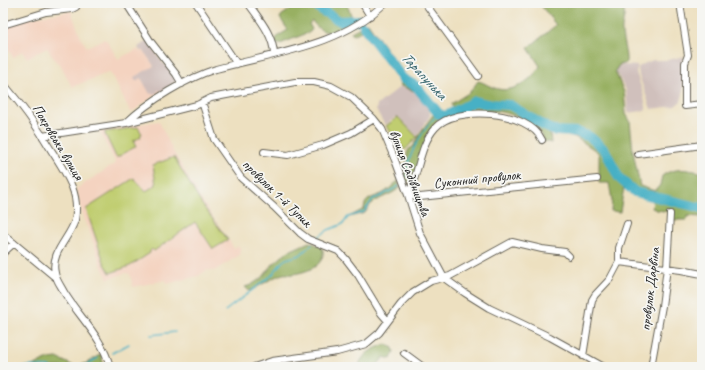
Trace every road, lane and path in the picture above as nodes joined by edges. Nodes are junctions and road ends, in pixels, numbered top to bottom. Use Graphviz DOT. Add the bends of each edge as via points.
graph roads {
  1 [pos="126,3"];
  2 [pos="196,3"];
  3 [pos="248,3"];
  4 [pos="362,3"];
  5 [pos="385,3"];
  6 [pos="425,3"];
  7 [pos="680,3"];
  8 [pos="76,7"];
  9 [pos="370,16"];
  10 [pos="3,25"];
  11 [pos="274,54"];
  12 [pos="237,64"];
  13 [pos="478,76"];
  14 [pos="3,83"];
  15 [pos="182,84"];
  16 [pos="202,102"];
  17 [pos="702,104"];
  18 [pos="374,119"];
  19 [pos="126,123"];
  20 [pos="42,136"];
  21 [pos="542,140"];
  22 [pos="702,145"];
  23 [pos="264,152"];
  24 [pos="638,154"];
  25 [pos="597,179"];
  26 [pos="408,195"];
  27 [pos="670,214"];
  28 [pos="627,224"];
  29 [pos="3,234"];
  30 [pos="14,243"];
  31 [pos="3,253"];
  32 [pos="570,256"];
  33 [pos="619,262"];
  34 [pos="667,268"];
  35 [pos="702,274"];
  36 [pos="56,278"];
  37 [pos="444,278"];
  38 [pos="388,321"];
  39 [pos="404,353"];
  40 [pos="583,356"];
  41 [pos="110,367"];
  42 [pos="254,367"];
  43 [pos="423,367"];
  44 [pos="604,367"];
  45 [pos="651,367"];
  1 -- 15 [label="street"];
  2 -- 12 [label="street"];
  3 -- 11 [label="street" via="272,40"];
  4 -- 9 [label="street"];
  5 -- 9 [label="street"];
  6 -- 13 [label="street"];
  7 -- 17 [label="street" via="688,55 684,63 685,106"];
  8 -- 10 [label="street" via="46,12"];
  9 -- 11 [label="street" via="337,36"];
  11 -- 12 [label="street"];
  12 -- 15 [label="street"];
  14 -- 20 [label="street, Покровська вулиця" via="26,110"];
  15 -- 19 [label="street" via="144,107"];
  16 -- 18 [label="street, вулиця Садівництва" via="215,97 304,81 331,86 342,91"];
  16 -- 19 [label="street, вулиця Садівництва"];
  16 -- 38 [label="street, провулок 1-й Тупик" via="214,139 241,178 308,239 338,251 358,275"];
  18 -- 23 [label="street" via="351,133 323,145 288,154"];
  18 -- 26 [label="street, вулиця Садівництва" via="385,135"];
  19 -- 20 [label="street, вулиця Садівництва"];
  20 -- 36 [label="street, Покровська вулиця" via="68,179 76,205 73,224 55,260"];
  21 -- 26 [label="street, Суконний провулок" via="530,127 504,116 471,114 447,120 435,128 431,135"];
  22 -- 24 [label="street"];
  25 -- 26 [label="street, Суконний провулок" via="420,197"];
  26 -- 37 [label="street, вулиця Садівництва" via="420,233"];
  27 -- 34 [label="street, провулок Дарвіна"];
  28 -- 33 [label="street" via="619,248"];
  29 -- 30 [label="street"];
  30 -- 31 [label="street"];
  30 -- 36 [label="street"];
  32 -- 37 [label="street" via="565,252 512,242"];
  33 -- 34 [label="street"];
  33 -- 40 [label="street" via="610,279 592,300"];
  34 -- 35 [label="street"];
  34 -- 45 [label="street, провулок Дарвіна"];
  36 -- 41 [label="street, Покровська вулиця" via="75,310 101,345"];
  37 -- 38 [label="street" via="431,281 413,292"];
  37 -- 40 [label="street, вулиця Садівництва" via="476,300"];
  38 -- 42 [label="street" via="372,340 356,347 333,353 276,360"];
  39 -- 43 [label="street"];
  40 -- 44 [label="street, вулиця Садівництва"];
}
